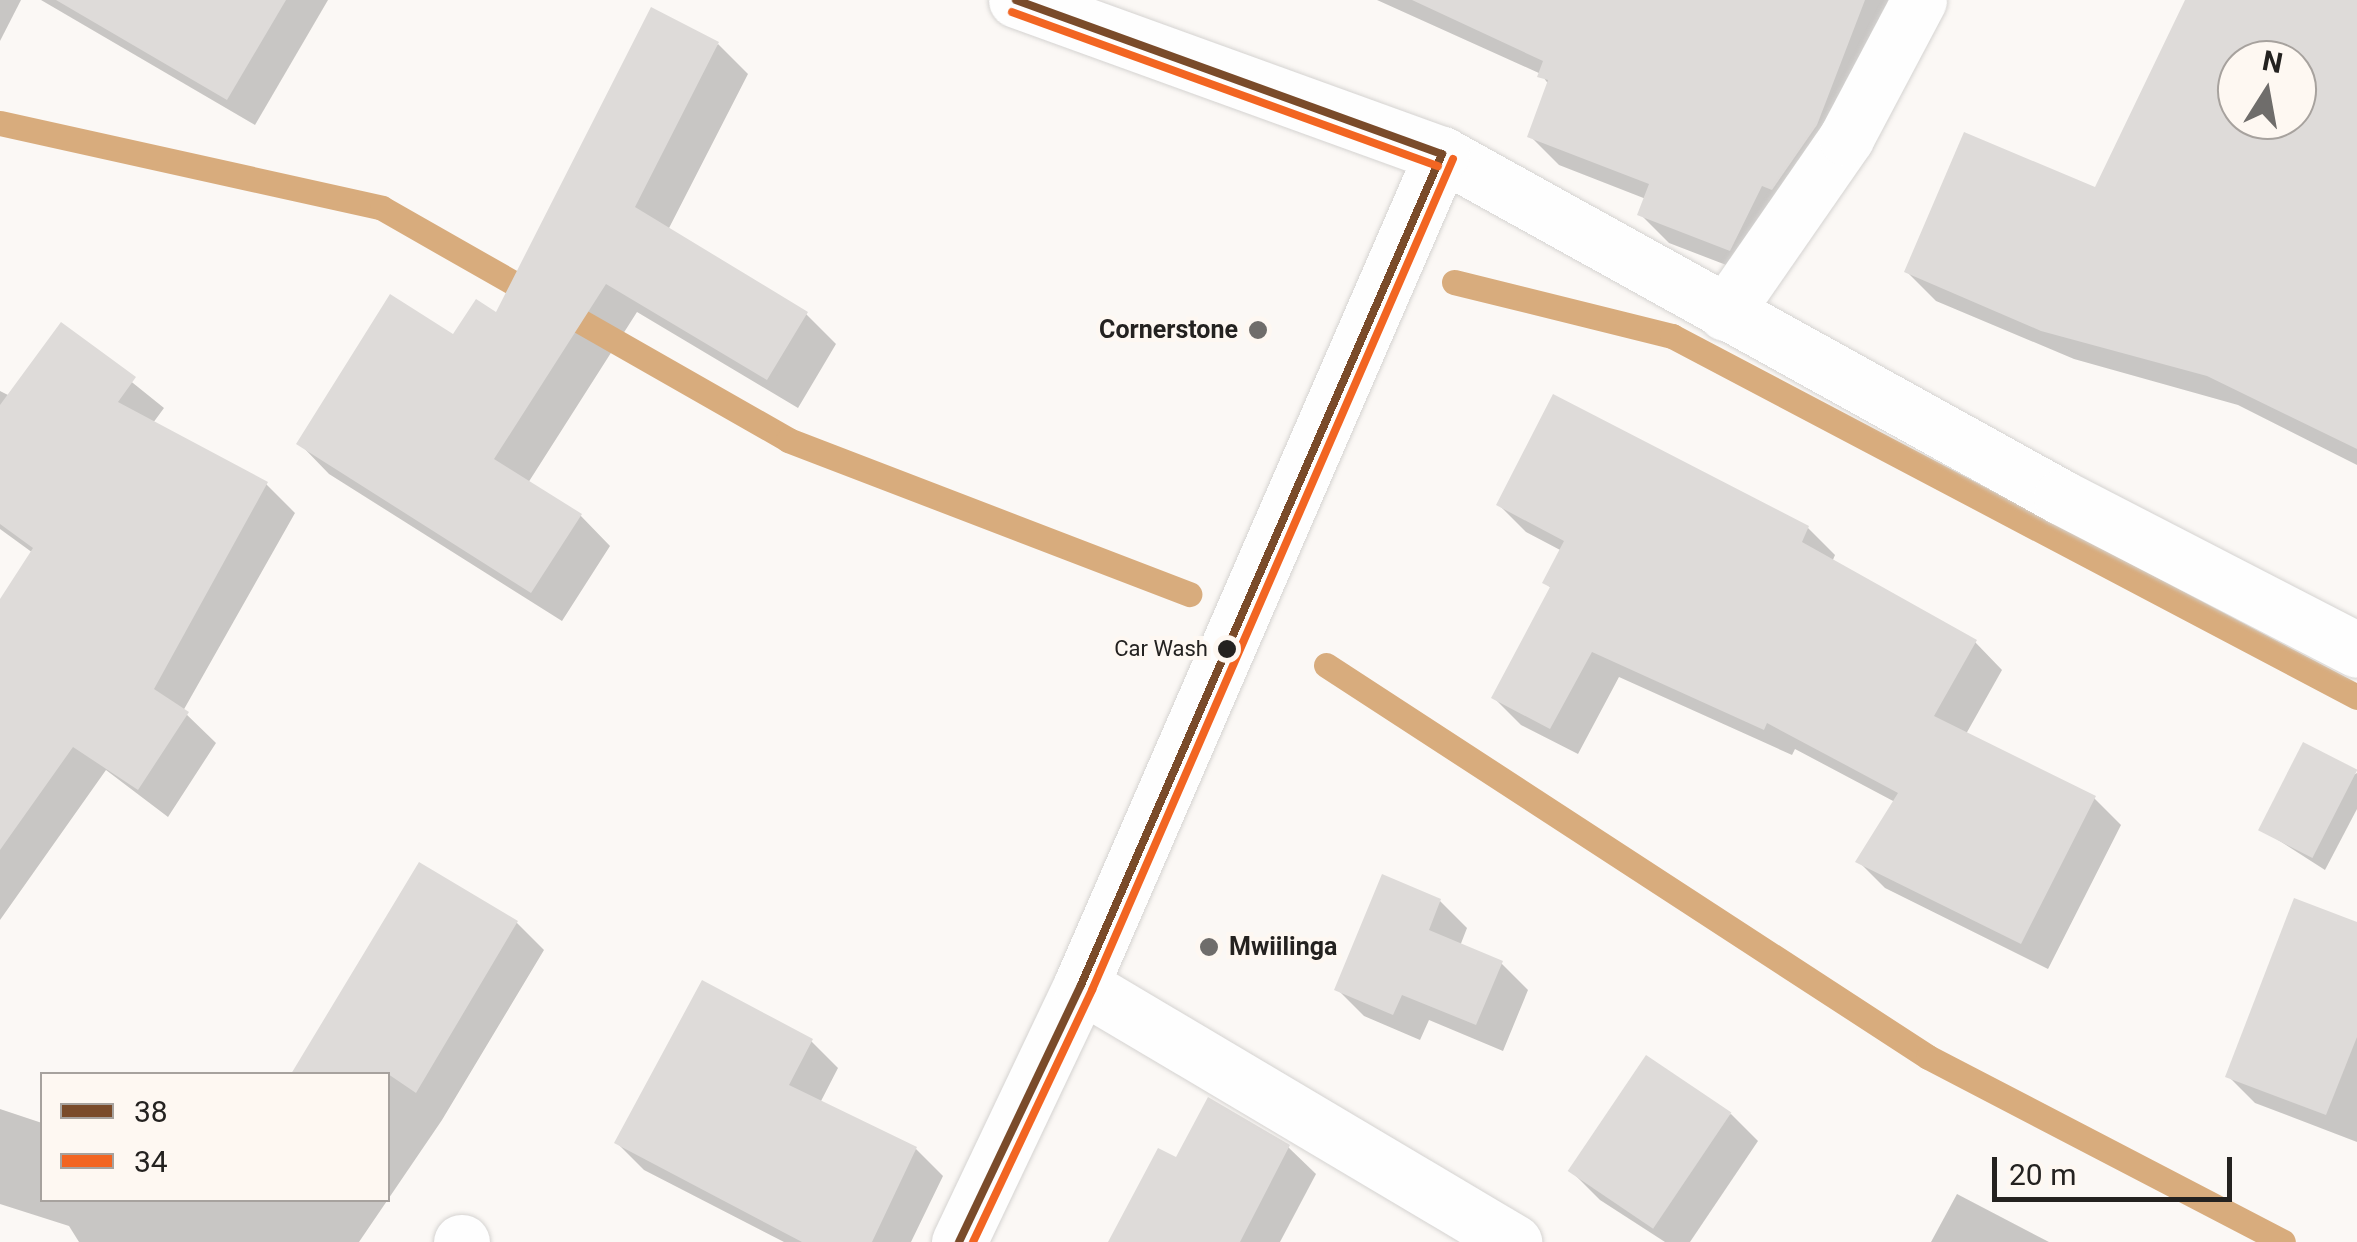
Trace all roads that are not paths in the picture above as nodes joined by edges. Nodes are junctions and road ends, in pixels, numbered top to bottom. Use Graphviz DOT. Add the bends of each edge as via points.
graph roads {
  1 [pos="1016,0"];
  2 [pos="1919,0"];
  3 [pos="1442,154"];
  4 [pos="1725,313"];
  5 [pos="2357,650"];
  6 [pos="1081,985"];
  7 [pos="959,1242"];
  8 [pos="1514,1242"];
  1 -- 3 [label="street"];
  2 -- 4 [label="street" via="1846,138"];
  3 -- 4 [label="street"];
  3 -- 6 [label="street"];
  4 -- 5 [label="street"];
  6 -- 7 [label="street"];
  6 -- 8 [label="street"];
}
